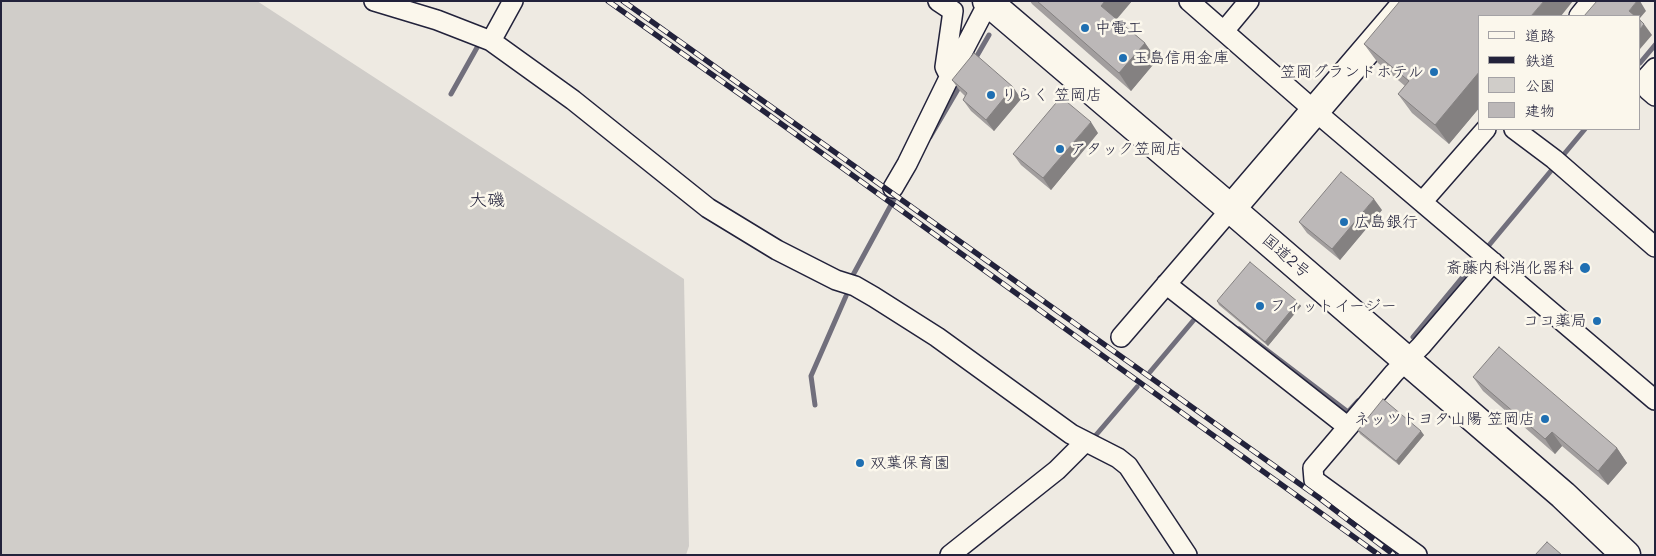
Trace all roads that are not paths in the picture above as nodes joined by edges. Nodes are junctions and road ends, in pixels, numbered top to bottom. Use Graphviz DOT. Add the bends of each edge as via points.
graph roads {
  1 [pos="374,1"];
  2 [pos="513,1"];
  3 [pos="938,1"];
  4 [pos="1189,1"];
  5 [pos="1249,1"];
  6 [pos="1408,1"];
  7 [pos="1591,1"];
  8 [pos="988,2"];
  9 [pos="1580,15"];
  10 [pos="1224,31"];
  11 [pos="491,40"];
  12 [pos="1655,68"];
  13 [pos="950,76"];
  14 [pos="1655,96"];
  15 [pos="1316,112"];
  16 [pos="1485,130"];
  17 [pos="1515,130"];
  18 [pos="892,188"];
  19 [pos="1423,201"];
  20 [pos="1231,209"];
  21 [pos="1655,247"];
  22 [pos="1485,256"];
  23 [pos="1166,284"];
  24 [pos="1121,337"];
  25 [pos="1407,361"];
  26 [pos="1655,400"];
  27 [pos="1348,427"];
  28 [pos="1085,442"];
  29 [pos="950,555"];
  30 [pos="1186,555"];
  31 [pos="1417,555"];
  32 [pos="1626,555"];
  1 -- 11 [label="street"];
  2 -- 11 [label="street"];
  3 -- 13 [label="street" via="953,11 945,67"];
  4 -- 10 [label="street"];
  5 -- 10 [label="street"];
  6 -- 15 [label="main road"];
  7 -- 9 [label="street"];
  8 -- 13 [label="street"];
  8 -- 20 [label="main road, 国道2号"];
  10 -- 15 [label="street"];
  11 -- 28 [label="street" via="573,100 708,208 777,250 874,297 937,337"];
  12 -- 14 [label="street" via="1646,78 1648,90"];
  13 -- 18 [label="street"];
  15 -- 19 [label="street"];
  15 -- 20 [label="main road"];
  16 -- 19 [label="street"];
  17 -- 21 [label="street"];
  19 -- 22 [label="street"];
  20 -- 23 [label="street"];
  20 -- 25 [label="main road, 国道2号"];
  22 -- 25 [label="street"];
  22 -- 26 [label="street"];
  23 -- 24 [label="street"];
  23 -- 27 [label="street"];
  25 -- 27 [label="street"];
  25 -- 32 [label="main road, 国道2号"];
  27 -- 31 [label="street" via="1312,468 1314,480"];
  28 -- 29 [label="street" via="1057,470"];
  28 -- 30 [label="street" via="1110,453 1128,466"];
}
